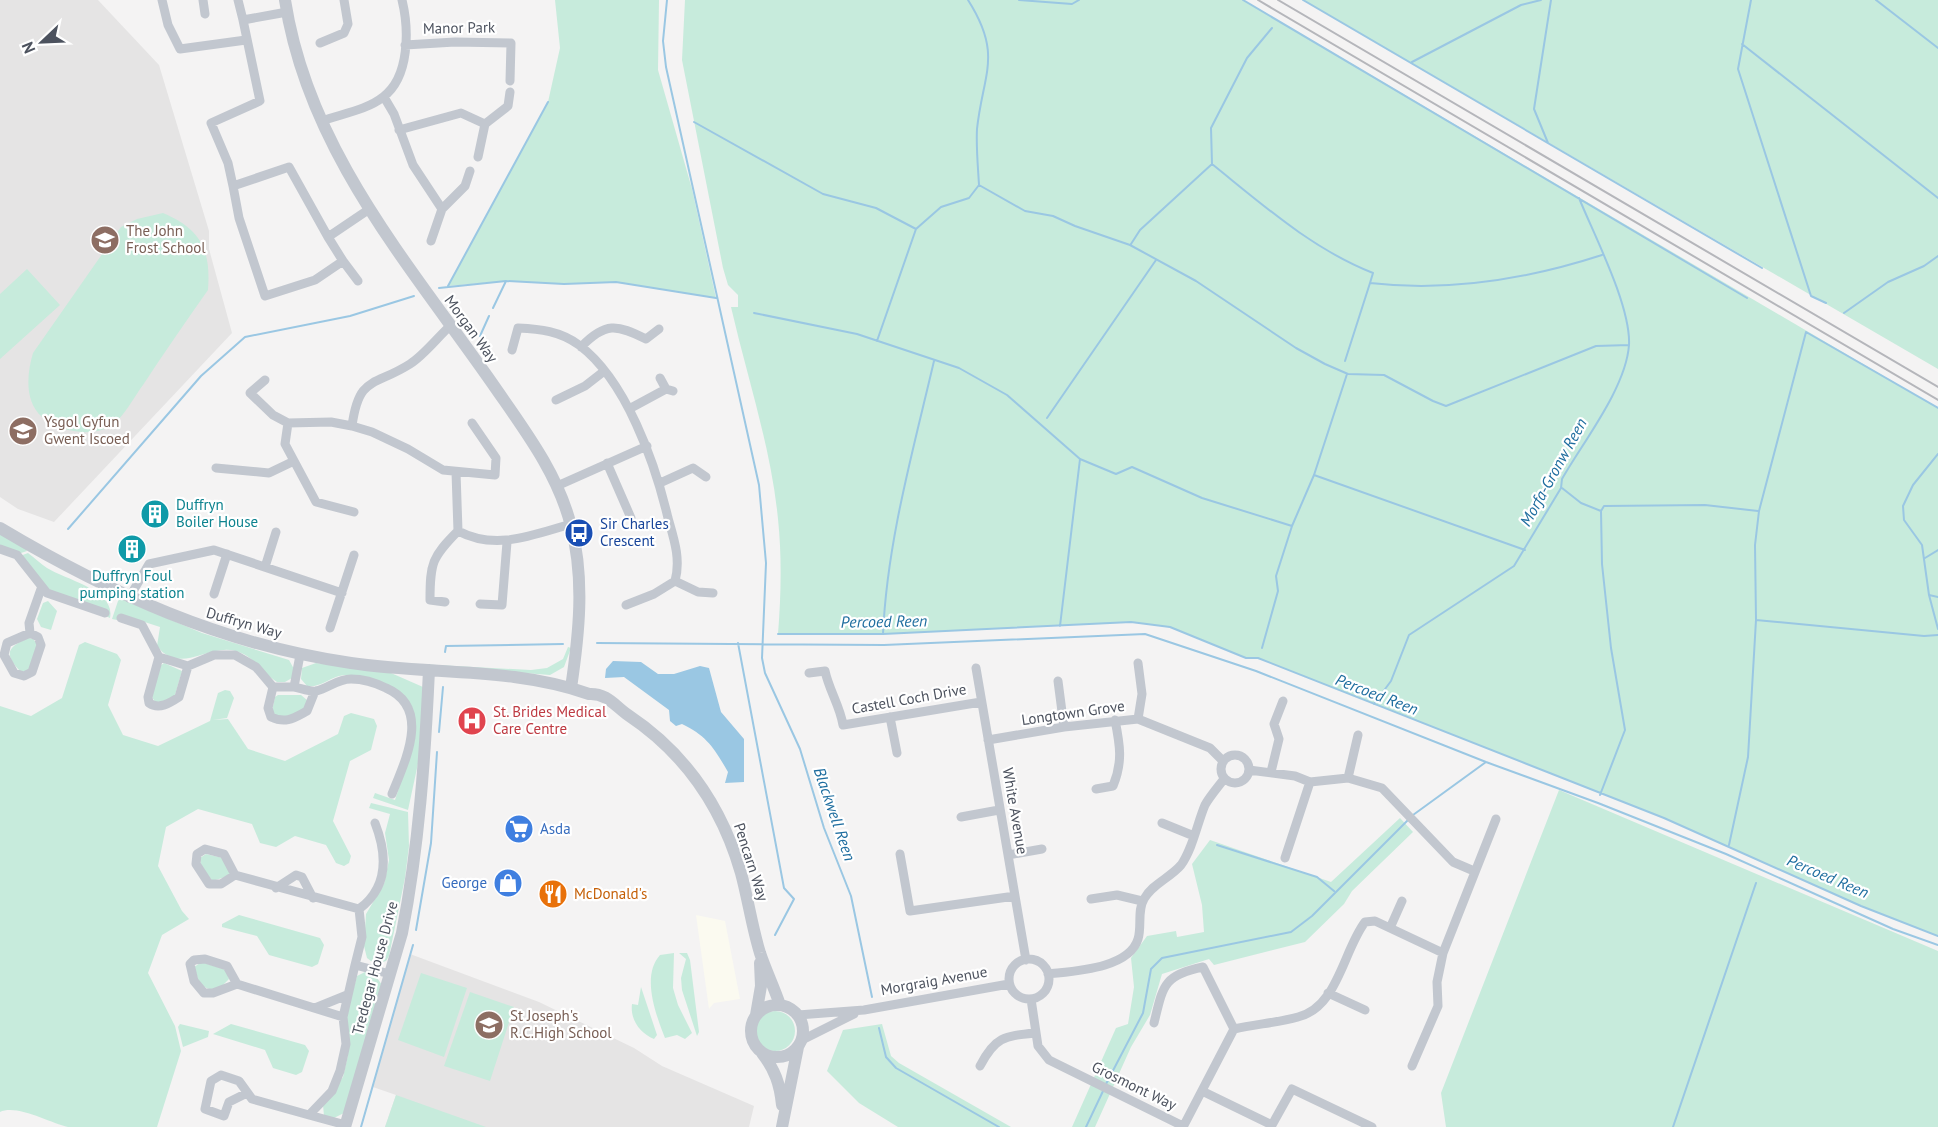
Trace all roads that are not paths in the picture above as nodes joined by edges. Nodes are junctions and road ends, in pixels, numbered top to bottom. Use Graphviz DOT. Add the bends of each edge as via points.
graph roads {
  1 [pos="162,0"];
  2 [pos="203,0"];
  3 [pos="238,0"];
  4 [pos="344,0"];
  5 [pos="402,0"];
  6 [pos="286,6"];
  7 [pos="205,14"];
  8 [pos="243,20"];
  9 [pos="246,40"];
  10 [pos="320,44"];
  11 [pos="405,45"];
  12 [pos="510,81"];
  13 [pos="510,92"];
  14 [pos="384,97"];
  15 [pos="322,121"];
  16 [pos="484,124"];
  17 [pos="399,130"];
  18 [pos="478,157"];
  19 [pos="471,171"];
  20 [pos="233,186"];
  21 [pos="442,209"];
  22 [pos="368,210"];
  23 [pos="328,237"];
  24 [pos="431,241"];
  25 [pos="343,261"];
  26 [pos="358,281"];
  27 [pos="450,326"];
  28 [pos="659,329"];
  29 [pos="581,347"];
  30 [pos="512,350"];
  31 [pos="603,372"];
  32 [pos="660,378"];
  33 [pos="265,380"];
  34 [pos="556,400"];
  35 [pos="629,409"];
  36 [pos="288,423"];
  37 [pos="472,423"];
  38 [pos="352,426"];
  39 [pos="646,446"];
  40 [pos="292,462"];
  41 [pos="607,463"];
  42 [pos="216,468"];
  43 [pos="456,472"];
  44 [pos="706,477"];
  45 [pos="660,483"];
  46 [pos="557,486"];
  47 [pos="354,512"];
  48 [pos="631,518"];
  49 [pos="571,524"];
  50 [pos="0,528"];
  51 [pos="458,531"];
  52 [pos="276,532"];
  53 [pos="507,542"];
  54 [pos="0,549"];
  55 [pos="227,554"];
  56 [pos="354,555"];
  57 [pos="265,567"];
  58 [pos="675,581"];
  59 [pos="41,589"];
  60 [pos="342,593"];
  61 [pos="713,593"];
  62 [pos="214,594"];
  63 [pos="129,598"];
  64 [pos="445,602"];
  65 [pos="480,604"];
  66 [pos="626,605"];
  67 [pos="105,613"];
  68 [pos="121,618"];
  69 [pos="330,628"];
  70 [pos="30,633"];
  71 [pos="300,655"];
  72 [pos="159,657"];
  73 [pos="1138,663"];
  74 [pos="188,666"];
  75 [pos="976,668"];
  76 [pos="429,670"];
  77 [pos="809,674"];
  78 [pos="1059,681"];
  79 [pos="273,687"];
  80 [pos="294,687"];
  81 [pos="571,688"];
  82 [pos="315,691"];
  83 [pos="1283,701"];
  84 [pos="981,702"];
  85 [pos="890,717"];
  86 [pos="1138,719"];
  87 [pos="1115,720"];
  88 [pos="1064,727"];
  89 [pos="1358,735"];
  90 [pos="988,740"];
  91 [pos="897,753"];
  92 [pos="1223,761"];
  93 [pos="1249,770"];
  94 [pos="1271,772"];
  95 [pos="1348,778"];
  96 [pos="1224,779"];
  97 [pos="1310,782"];
  98 [pos="1096,789"];
  99 [pos="392,794"];
  100 [pos="999,810"];
  101 [pos="961,817"];
  102 [pos="1496,819"];
  103 [pos="375,823"];
  104 [pos="1162,823"];
  105 [pos="1194,836"];
  106 [pos="1042,849"];
  107 [pos="900,854"];
  108 [pos="1008,855"];
  109 [pos="1285,858"];
  110 [pos="1474,871"];
  111 [pos="235,876"];
  112 [pos="276,888"];
  113 [pos="1015,896"];
  114 [pos="313,898"];
  115 [pos="1091,899"];
  116 [pos="1142,901"];
  117 [pos="1402,901"];
  118 [pos="359,909"];
  119 [pos="1390,928"];
  120 [pos="760,952"];
  121 [pos="1443,953"];
  122 [pos="1026,960"];
  123 [pos="356,965"];
  124 [pos="390,974"];
  125 [pos="1048,974"];
  126 [pos="237,984"];
  127 [pos="1009,984"];
  128 [pos="1328,993"];
  129 [pos="347,994"];
  130 [pos="1031,999"];
  131 [pos="780,1005"];
  132 [pos="315,1008"];
  133 [pos="864,1010"];
  134 [pos="1365,1010"];
  135 [pos="756,1015"];
  136 [pos="798,1015"];
  137 [pos="343,1017"];
  138 [pos="1154,1023"];
  139 [pos="1234,1029"];
  140 [pos="1035,1033"];
  141 [pos="800,1043"];
  142 [pos="762,1052"];
  143 [pos="980,1066"];
  144 [pos="1412,1066"];
  145 [pos="1202,1090"];
  146 [pos="247,1093"];
  147 [pos="309,1115"];
  148 [pos="783,1123"];
  149 [pos="346,1126"];
  150 [pos="1272,1126"];
  151 [pos="1365,1126"];
  152 [pos="1183,1127"];
  1 -- 9 [label="street" via="180,49"];
  2 -- 7 [label="street"];
  3 -- 8 [label="street"];
  4 -- 10 [label="street" via="348,24 344,33"];
  5 -- 11 [label="street, Manor Park"];
  6 -- 8 [label="street"];
  6 -- 15 [label="street, Morgan Way" via="296,48"];
  8 -- 9 [label="street"];
  9 -- 20 [label="street" via="260,101 211,123"];
  11 -- 12 [label="street, Manor Park" via="511,43"];
  11 -- 14 [label="street, Manor Park" via="400,74"];
  13 -- 16 [label="street" via="508,106"];
  14 -- 15 [label="street"];
  14 -- 17 [label="street"];
  15 -- 22 [label="street, Morgan Way"];
  16 -- 17 [label="street" via="461,113"];
  16 -- 18 [label="street"];
  17 -- 21 [label="street" via="413,165"];
  19 -- 21 [label="street" via="465,186"];
  20 -- 23 [label="street" via="289,167"];
  20 -- 25 [label="street" via="239,218 265,296 315,280"];
  21 -- 24 [label="street"];
  22 -- 23 [label="street"];
  22 -- 27 [label="street, Morgan Way"];
  23 -- 25 [label="street"];
  25 -- 26 [label="street"];
  27 -- 38 [label="street" via="412,363 363,388"];
  27 -- 46 [label="street, Morgan Way" via="525,431"];
  28 -- 29 [label="street" via="646,339 624,328 605,328"];
  29 -- 30 [label="street" via="565,336 518,328"];
  29 -- 31 [label="street"];
  31 -- 34 [label="street"];
  31 -- 35 [label="street"];
  32 -- 35 [label="street" via="670,390"];
  33 -- 36 [label="street" via="250,393 273,415"];
  35 -- 39 [label="street"];
  36 -- 38 [label="street" via="331,422"];
  36 -- 40 [label="street" via="285,444"];
  37 -- 43 [label="street" via="496,458 500,477"];
  38 -- 43 [label="street" via="408,449 443,470"];
  39 -- 41 [label="street"];
  39 -- 45 [label="street"];
  40 -- 42 [label="street" via="268,473"];
  40 -- 47 [label="street" via="316,502"];
  41 -- 46 [label="street"];
  41 -- 48 [label="street"];
  43 -- 51 [label="street"];
  44 -- 45 [label="street" via="693,468"];
  45 -- 58 [label="street" via="677,553"];
  46 -- 49 [label="street, Morgan Way"];
  49 -- 53 [label="street"];
  49 -- 81 [label="street, Morgan Way" via="579,604"];
  50 -- 63 [label="street, Duffryn Way"];
  51 -- 53 [label="street" via="473,539"];
  51 -- 64 [label="street" via="437,552 431,569 430,600"];
  52 -- 57 [label="street"];
  53 -- 65 [label="street" via="502,605"];
  54 -- 59 [label="street" via="17,555"];
  55 -- 57 [label="street"];
  55 -- 62 [label="street"];
  55 -- 63 [label="street" via="214,550 158,560 143,571"];
  56 -- 60 [label="street"];
  57 -- 60 [label="street"];
  58 -- 61 [label="street" via="698,592"];
  58 -- 66 [label="street"];
  59 -- 67 [label="street"];
  59 -- 70 [label="street" via="29,623"];
  60 -- 69 [label="street"];
  63 -- 71 [label="street, Duffryn Way" via="204,628"];
  68 -- 72 [label="street" via="142,625"];
  70 -- 70 [label="street" via="40,645 32,672 24,676 14,673 4,655 7,643"];
  71 -- 76 [label="street, Duffryn Way"];
  71 -- 80 [label="street"];
  72 -- 74 [label="street"];
  72 -- 74 [label="street" via="148,697 154,706 178,698"];
  73 -- 86 [label="street" via="1142,694"];
  74 -- 79 [label="street" via="214,655 235,655 255,667"];
  75 -- 84 [label="street, White Avenue"];
  76 -- 81 [label="street, Pencarn Way" via="513,675"];
  76 -- 124 [label="street, Tredegar House Drive" via="413,874"];
  77 -- 85 [label="street, Castell Coch Drive" via="825,671 843,725"];
  78 -- 88 [label="street"];
  79 -- 80 [label="street"];
  79 -- 82 [label="street" via="268,712 282,722 307,711"];
  80 -- 82 [label="street"];
  81 -- 120 [label="street, Pencarn Way" via="623,712 652,733 701,786 719,814 738,863"];
  82 -- 99 [label="street" via="351,679 384,687 405,702 412,731"];
  83 -- 94 [label="street" via="1274,724 1279,739"];
  84 -- 85 [label="street, Castell Coch Drive"];
  84 -- 90 [label="street, White Avenue"];
  85 -- 91 [label="street"];
  86 -- 87 [label="street, Longtown Grove"];
  86 -- 92 [label="street, Longtown Grove" via="1210,748"];
  87 -- 88 [label="street, Longtown Grove"];
  87 -- 98 [label="street" via="1120,749 1118,773 1113,786"];
  88 -- 90 [label="street, Longtown Grove"];
  89 -- 95 [label="street"];
  90 -- 100 [label="street, White Avenue"];
  92 -- 93 [label="street" via="1237,755 1247,762"];
  92 -- 96 [label="street"];
  93 -- 94 [label="street"];
  93 -- 96 [label="street" via="1240,783"];
  94 -- 97 [label="street"];
  95 -- 97 [label="street"];
  95 -- 110 [label="street" via="1382,788 1453,862"];
  96 -- 105 [label="street" via="1206,802"];
  97 -- 109 [label="street"];
  100 -- 101 [label="street"];
  100 -- 108 [label="street, White Avenue"];
  102 -- 110 [label="street"];
  103 -- 118 [label="street" via="385,861 377,889"];
  104 -- 105 [label="street"];
  105 -- 116 [label="street" via="1180,866"];
  106 -- 108 [label="street"];
  107 -- 113 [label="street" via="910,911"];
  108 -- 113 [label="street, White Avenue"];
  110 -- 121 [label="street"];
  111 -- 111 [label="street" via="221,884 209,884 196,864 197,854 205,849 224,854"];
  111 -- 112 [label="street"];
  112 -- 114 [label="street"];
  112 -- 114 [label="street" via="296,875 302,876"];
  113 -- 122 [label="street, White Avenue"];
  114 -- 118 [label="street"];
  115 -- 116 [label="street" via="1117,895"];
  116 -- 125 [label="street" via="1137,943 1128,954 1098,968"];
  117 -- 119 [label="street"];
  118 -- 123 [label="street" via="362,937"];
  119 -- 121 [label="street"];
  119 -- 128 [label="street" via="1375,921 1365,922"];
  120 -- 131 [label="street, Pencarn Way"];
  120 -- 135 [label="street, Pencarn Way" via="761,987"];
  121 -- 144 [label="street" via="1437,982 1438,1006"];
  122 -- 125 [label="street" via="1042,964"];
  122 -- 127 [label="street, Morgraig Avenue" via="1015,965"];
  123 -- 124 [label="street"];
  123 -- 129 [label="street"];
  124 -- 149 [label="street, Tredegar House Drive"];
  125 -- 130 [label="street" via="1044,992"];
  126 -- 126 [label="street" via="204,993 194,981 190,964 200,958 227,966"];
  126 -- 132 [label="street"];
  127 -- 130 [label="street, Morgraig Avenue" via="1019,997"];
  127 -- 133 [label="street, Morgraig Avenue"];
  128 -- 134 [label="street"];
  128 -- 139 [label="street" via="1313,1011 1299,1017"];
  129 -- 132 [label="street"];
  129 -- 137 [label="street"];
  130 -- 140 [label="street, Grosmont Way"];
  131 -- 135 [label="street" via="767,1007"];
  131 -- 136 [label="street"];
  132 -- 137 [label="street"];
  133 -- 136 [label="street, Morgraig Avenue"];
  133 -- 141 [label="street, Morgraig Avenue"];
  135 -- 142 [label="street" via="751,1034"];
  136 -- 141 [label="street" via="802,1023"];
  137 -- 147 [label="street" via="346,1044 340,1071 332,1091"];
  138 -- 139 [label="street" via="1163,986 1172,976 1203,967"];
  139 -- 145 [label="street, Grosmont Way"];
  140 -- 143 [label="street" via="999,1039"];
  140 -- 152 [label="street, Grosmont Way" via="1038,1046 1049,1060"];
  141 -- 142 [label="street" via="792,1052 777,1057"];
  141 -- 148 [label="street"];
  142 -- 148 [label="street" via="779,1082"];
  145 -- 150 [label="street"];
  145 -- 152 [label="street, Grosmont Way"];
  146 -- 146 [label="street" via="239,1080 217,1076 211,1081 205,1109 224,1116 229,1102"];
  146 -- 147 [label="street" via="256,1100"];
  147 -- 149 [label="street"];
  150 -- 151 [label="street" via="1292,1089"];
}
